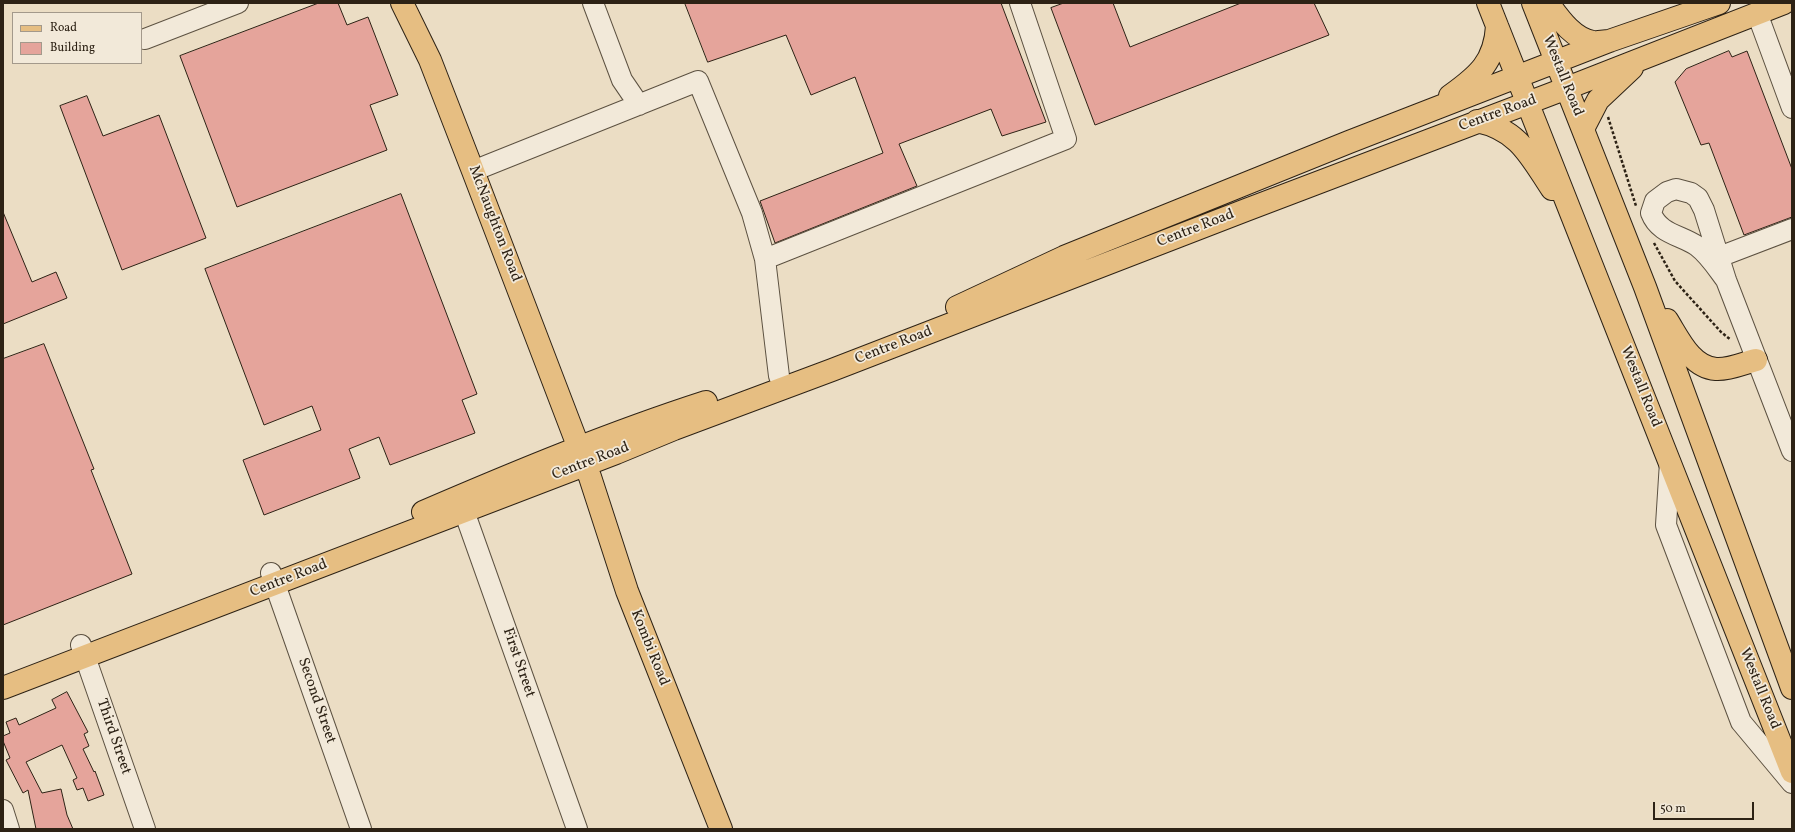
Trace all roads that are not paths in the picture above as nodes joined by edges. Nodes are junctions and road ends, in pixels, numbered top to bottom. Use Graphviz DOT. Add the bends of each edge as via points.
graph roads {
  1 [pos="238,3"];
  2 [pos="402,3"];
  3 [pos="592,3"];
  4 [pos="1020,3"];
  5 [pos="1488,3"];
  6 [pos="1533,3"];
  7 [pos="1548,3"];
  8 [pos="1719,3"];
  9 [pos="1784,3"];
  10 [pos="1755,8"];
  11 [pos="1497,26"];
  12 [pos="145,39"];
  13 [pos="1608,41"];
  14 [pos="1643,58"];
  15 [pos="1556,62"];
  16 [pos="1518,78"];
  17 [pos="1567,88"];
  18 [pos="1528,103"];
  19 [pos="639,105"];
  20 [pos="1792,108"];
  21 [pos="1430,111"];
  22 [pos="1477,121"];
  23 [pos="1583,129"];
  24 [pos="473,171"];
  25 [pos="1576,223"];
  26 [pos="1792,229"];
  27 [pos="1719,257"];
  28 [pos="765,259"];
  29 [pos="1726,280"];
  30 [pos="1645,288"];
  31 [pos="1756,360"];
  32 [pos="779,376"];
  33 [pos="1785,414"];
  34 [pos="1792,451"];
  35 [pos="582,456"];
  36 [pos="1670,462"];
  37 [pos="462,504"];
  38 [pos="273,579"];
  39 [pos="83,651"];
  40 [pos="3,676"];
  41 [pos="3,688"];
  42 [pos="1792,688"];
  43 [pos="1792,772"];
  44 [pos="1792,782"];
  45 [pos="3,810"];
  46 [pos="10,829"];
  47 [pos="146,829"];
  48 [pos="361,829"];
  49 [pos="577,829"];
  50 [pos="721,829"];
  1 -- 12 [label="street"];
  2 -- 24 [label="main road, McNaughton Road" via="430,60"];
  3 -- 19 [label="street" via="622,80"];
  4 -- 28 [label="street" via="1066,139"];
  5 -- 11 [label="main road, Westall Road"];
  6 -- 15 [label="main road, Westall Road"];
  7 -- 13 [label="main road" via="1565,24 1583,39 1594,42"];
  8 -- 13 [label="main road, Centre Road"];
  9 -- 10 [label="main road, Centre Road"];
  10 -- 14 [label="main road, Centre Road"];
  10 -- 20 [label="street"];
  11 -- 16 [label="main road, Westall Road"];
  11 -- 21 [label="main road" via="1494,47 1483,69 1475,78"];
  13 -- 15 [label="main road, Centre Road"];
  14 -- 17 [label="main road, Centre Road"];
  14 -- 23 [label="main road" via="1598,100"];
  15 -- 16 [label="main road, Centre Road"];
  15 -- 17 [label="main road, Westall Road"];
  16 -- 18 [label="main road, Westall Road"];
  16 -- 21 [label="main road, Centre Road"];
  17 -- 18 [label="main road, Centre Road"];
  17 -- 23 [label="main road, Westall Road"];
  18 -- 22 [label="main road, Centre Road"];
  18 -- 25 [label="main road, Westall Road"];
  19 -- 24 [label="street"];
  19 -- 28 [label="street" via="698,81 752,213"];
  21 -- 32 [label="main road, Centre Road" via="1071,254 950,311"];
  22 -- 25 [label="main road" via="1493,124 1518,140"];
  22 -- 35 [label="main road, Centre Road"];
  23 -- 30 [label="main road, Westall Road"];
  24 -- 35 [label="main road, McNaughton Road"];
  25 -- 36 [label="main road, Westall Road"];
  26 -- 27 [label="street"];
  27 -- 29 [label="street"];
  27 -- 29 [label="street" via="1698,198 1691,193 1676,190 1667,192 1654,201 1651,213 1658,226 1698,247"];
  28 -- 32 [label="street"];
  29 -- 31 [label="street"];
  30 -- 31 [label="main road" via="1688,353 1703,366 1717,369"];
  30 -- 42 [label="main road, Westall Road"];
  31 -- 33 [label="street"];
  32 -- 35 [label="main road, Centre Road" via="651,420"];
  33 -- 34 [label="street"];
  35 -- 37 [label="main road, Centre Road"];
  35 -- 50 [label="main road, Kombi Road" via="627,591"];
  36 -- 43 [label="main road, Westall Road"];
  36 -- 44 [label="street" via="1666,525 1671,540 1742,722"];
  37 -- 38 [label="main road, Centre Road" via="358,540"];
  37 -- 49 [label="street, First Street"];
  38 -- 39 [label="main road, Centre Road"];
  38 -- 48 [label="street, Second Street"];
  39 -- 40 [label="main road, Centre Road"];
  39 -- 41 [label="main road, Centre Road"];
  39 -- 47 [label="street, Third Street"];
  45 -- 46 [label="street"];
}
